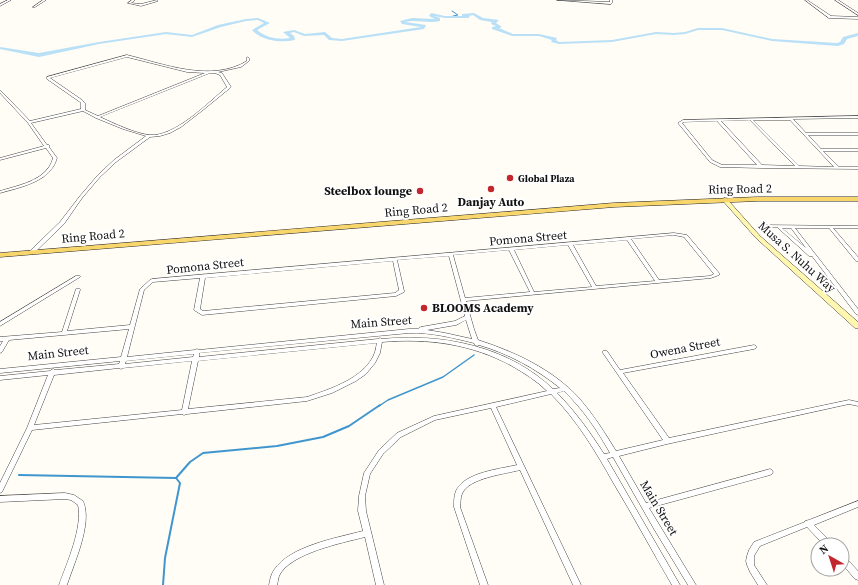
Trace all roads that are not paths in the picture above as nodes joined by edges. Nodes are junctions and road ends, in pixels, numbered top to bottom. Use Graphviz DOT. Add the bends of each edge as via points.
graph roads {
  1 [pos="10,0"];
  2 [pos="45,0"];
  3 [pos="134,0"];
  4 [pos="558,0"];
  5 [pos="611,0"];
  6 [pos="806,0"];
  7 [pos="836,0"];
  8 [pos="157,1"];
  9 [pos="0,5"];
  10 [pos="129,6"];
  11 [pos="140,6"];
  12 [pos="34,7"];
  13 [pos="858,14"];
  14 [pos="858,18"];
  15 [pos="248,58"];
  16 [pos="213,71"];
  17 [pos="0,91"];
  18 [pos="83,110"];
  19 [pos="97,116"];
  20 [pos="858,117"];
  21 [pos="790,118"];
  22 [pos="750,119"];
  23 [pos="718,120"];
  24 [pos="29,122"];
  25 [pos="805,134"];
  26 [pos="858,134"];
  27 [pos="150,136"];
  28 [pos="48,146"];
  29 [pos="820,150"];
  30 [pos="858,150"];
  31 [pos="0,159"];
  32 [pos="761,167"];
  33 [pos="798,167"];
  34 [pos="836,168"];
  35 [pos="858,168"];
  36 [pos="0,192"];
  37 [pos="858,199"];
  38 [pos="725,200"];
  39 [pos="763,226"];
  40 [pos="779,227"];
  41 [pos="830,227"];
  42 [pos="858,227"];
  43 [pos="793,228"];
  44 [pos="628,238"];
  45 [pos="570,244"];
  46 [pos="511,249"];
  47 [pos="31,253"];
  48 [pos="0,255"];
  49 [pos="450,255"];
  50 [pos="395,260"];
  51 [pos="858,260"];
  52 [pos="820,263"];
  53 [pos="203,276"];
  54 [pos="78,277"];
  55 [pos="658,282"];
  56 [pos="595,288"];
  57 [pos="78,290"];
  58 [pos="533,294"];
  59 [pos="464,300"];
  60 [pos="858,313"];
  61 [pos="468,317"];
  62 [pos="0,324"];
  63 [pos="858,326"];
  64 [pos="131,327"];
  65 [pos="471,329"];
  66 [pos="416,330"];
  67 [pos="64,333"];
  68 [pos="0,338"];
  69 [pos="7,338"];
  70 [pos="380,340"];
  71 [pos="464,342"];
  72 [pos="476,345"];
  73 [pos="754,346"];
  74 [pos="0,351"];
  75 [pos="197,351"];
  76 [pos="605,352"];
  77 [pos="123,358"];
  78 [pos="195,359"];
  79 [pos="55,365"];
  80 [pos="121,366"];
  81 [pos="19,368"];
  82 [pos="0,371"];
  83 [pos="620,372"];
  84 [pos="52,373"];
  85 [pos="15,377"];
  86 [pos="0,378"];
  87 [pos="565,390"];
  88 [pos="554,392"];
  89 [pos="858,404"];
  90 [pos="493,406"];
  91 [pos="184,413"];
  92 [pos="30,428"];
  93 [pos="668,441"];
  94 [pos="615,455"];
  95 [pos="603,457"];
  96 [pos="522,467"];
  97 [pos="770,472"];
  98 [pos="0,490"];
  99 [pos="0,499"];
  100 [pos="858,504"];
  101 [pos="644,506"];
  102 [pos="808,523"];
  103 [pos="367,533"];
  104 [pos="821,537"];
  105 [pos="850,568"];
  106 [pos="858,576"];
  107 [pos="63,585"];
  108 [pos="273,585"];
  109 [pos="380,585"];
  110 [pos="484,585"];
  111 [pos="577,585"];
  112 [pos="676,585"];
  113 [pos="692,585"];
  114 [pos="763,585"];
  1 -- 9 [label="street"];
  2 -- 12 [label="street"];
  3 -- 11 [label="street" via="129,2"];
  4 -- 5 [label="street" via="611,3"];
  6 -- 14 [label="street" via="830,17"];
  7 -- 13 [label="street"];
  8 -- 11 [label="street"];
  10 -- 11 [label="street"];
  15 -- 16 [label="street" via="248,61 240,66"];
  16 -- 18 [label="street" via="179,70 128,56 48,78 80,99"];
  16 -- 19 [label="street"];
  16 -- 27 [label="street" via="220,74 229,87 183,124 165,133"];
  17 -- 24 [label="street"];
  18 -- 19 [label="street"];
  18 -- 24 [label="street"];
  19 -- 27 [label="street"];
  20 -- 21 [label="street"];
  21 -- 22 [label="street"];
  21 -- 25 [label="street"];
  22 -- 23 [label="street"];
  22 -- 33 [label="street"];
  23 -- 32 [label="street"];
  23 -- 32 [label="street" via="680,123 716,164 728,167"];
  24 -- 28 [label="street"];
  25 -- 26 [label="street"];
  25 -- 29 [label="street"];
  27 -- 47 [label="street" via="126,152 99,176 62,223"];
  28 -- 31 [label="street"];
  28 -- 36 [label="street" via="55,158 51,168 36,179"];
  29 -- 30 [label="street"];
  29 -- 34 [label="street"];
  32 -- 33 [label="street"];
  33 -- 34 [label="street"];
  34 -- 35 [label="street"];
  37 -- 38 [label="main road, Ring Road 2"];
  38 -- 47 [label="main road, Ring Road 2" via="576,207"];
  38 -- 63 [label="street, Musa S. Nuhu Way" via="758,237"];
  39 -- 40 [label="street"];
  40 -- 43 [label="street"];
  40 -- 52 [label="street"];
  41 -- 42 [label="street"];
  41 -- 43 [label="street"];
  41 -- 51 [label="street"];
  43 -- 52 [label="street"];
  44 -- 45 [label="street, Pomona Street"];
  44 -- 55 [label="street"];
  44 -- 55 [label="street, Pomona Street" via="682,235 717,274 711,277"];
  45 -- 46 [label="street, Pomona Street"];
  45 -- 56 [label="street"];
  46 -- 49 [label="street, Pomona Street"];
  46 -- 58 [label="street"];
  47 -- 48 [label="main road, Ring Road 2"];
  49 -- 50 [label="street, Pomona Street"];
  49 -- 59 [label="street"];
  50 -- 53 [label="street, Pomona Street"];
  50 -- 53 [label="street" via="402,291 396,294 202,313 197,310"];
  52 -- 60 [label="street"];
  53 -- 64 [label="street, Pomona Street" via="148,283 142,289"];
  54 -- 62 [label="street"];
  55 -- 56 [label="street, Pomona Street"];
  56 -- 58 [label="street, Pomona Street"];
  57 -- 67 [label="street"];
  58 -- 59 [label="street, Pomona Street"];
  59 -- 61 [label="street"];
  61 -- 65 [label="street"];
  61 -- 66 [label="street" via="456,323"];
  64 -- 67 [label="street"];
  64 -- 77 [label="street, Pomona Street"];
  65 -- 71 [label="street"];
  65 -- 72 [label="street"];
  66 -- 71 [label="street, Main Street"];
  66 -- 75 [label="street, Main Street"];
  67 -- 69 [label="street"];
  68 -- 69 [label="street"];
  69 -- 74 [label="street"];
  70 -- 71 [label="street, Main Street"];
  70 -- 78 [label="street, Main Street"];
  70 -- 91 [label="street" via="376,359 368,370 316,396"];
  71 -- 72 [label="street, Main Street"];
  72 -- 87 [label="street, Main Street" via="508,353 531,365"];
  72 -- 88 [label="street, Main Street" via="517,366"];
  73 -- 83 [label="street, Owena Street"];
  75 -- 77 [label="street, Main Street"];
  75 -- 78 [label="street"];
  76 -- 83 [label="street"];
  77 -- 79 [label="street, Main Street"];
  77 -- 80 [label="street, Pomona Street"];
  78 -- 80 [label="street, Main Street"];
  78 -- 91 [label="street"];
  79 -- 81 [label="street, Main Street"];
  79 -- 84 [label="street"];
  80 -- 84 [label="street, Main Street"];
  81 -- 82 [label="street, Main Street"];
  81 -- 85 [label="street"];
  83 -- 93 [label="street"];
  84 -- 85 [label="street, Main Street"];
  84 -- 92 [label="street"];
  85 -- 86 [label="street, Main Street"];
  87 -- 88 [label="street"];
  87 -- 94 [label="street, Main Street" via="587,414"];
  88 -- 90 [label="street"];
  88 -- 95 [label="street, Main Street" via="580,421"];
  89 -- 93 [label="street" via="849,402"];
  90 -- 96 [label="street"];
  90 -- 103 [label="street" via="434,418 408,429 390,442 367,473 362,496 362,511"];
  91 -- 92 [label="street"];
  92 -- 98 [label="street"];
  93 -- 94 [label="street"];
  94 -- 95 [label="street"];
  94 -- 101 [label="street, Main Street"];
  95 -- 112 [label="street, Main Street"];
  96 -- 110 [label="street" via="471,480 461,488 457,497 457,507"];
  96 -- 111 [label="street"];
  97 -- 101 [label="street"];
  99 -- 107 [label="street" via="65,496 81,503 81,527"];
  100 -- 102 [label="street"];
  101 -- 113 [label="street, Main Street"];
  102 -- 104 [label="street"];
  102 -- 114 [label="street" via="758,544 751,553 752,570"];
  103 -- 108 [label="street" via="290,558 277,570"];
  103 -- 109 [label="street"];
  105 -- 106 [label="street"];
}
